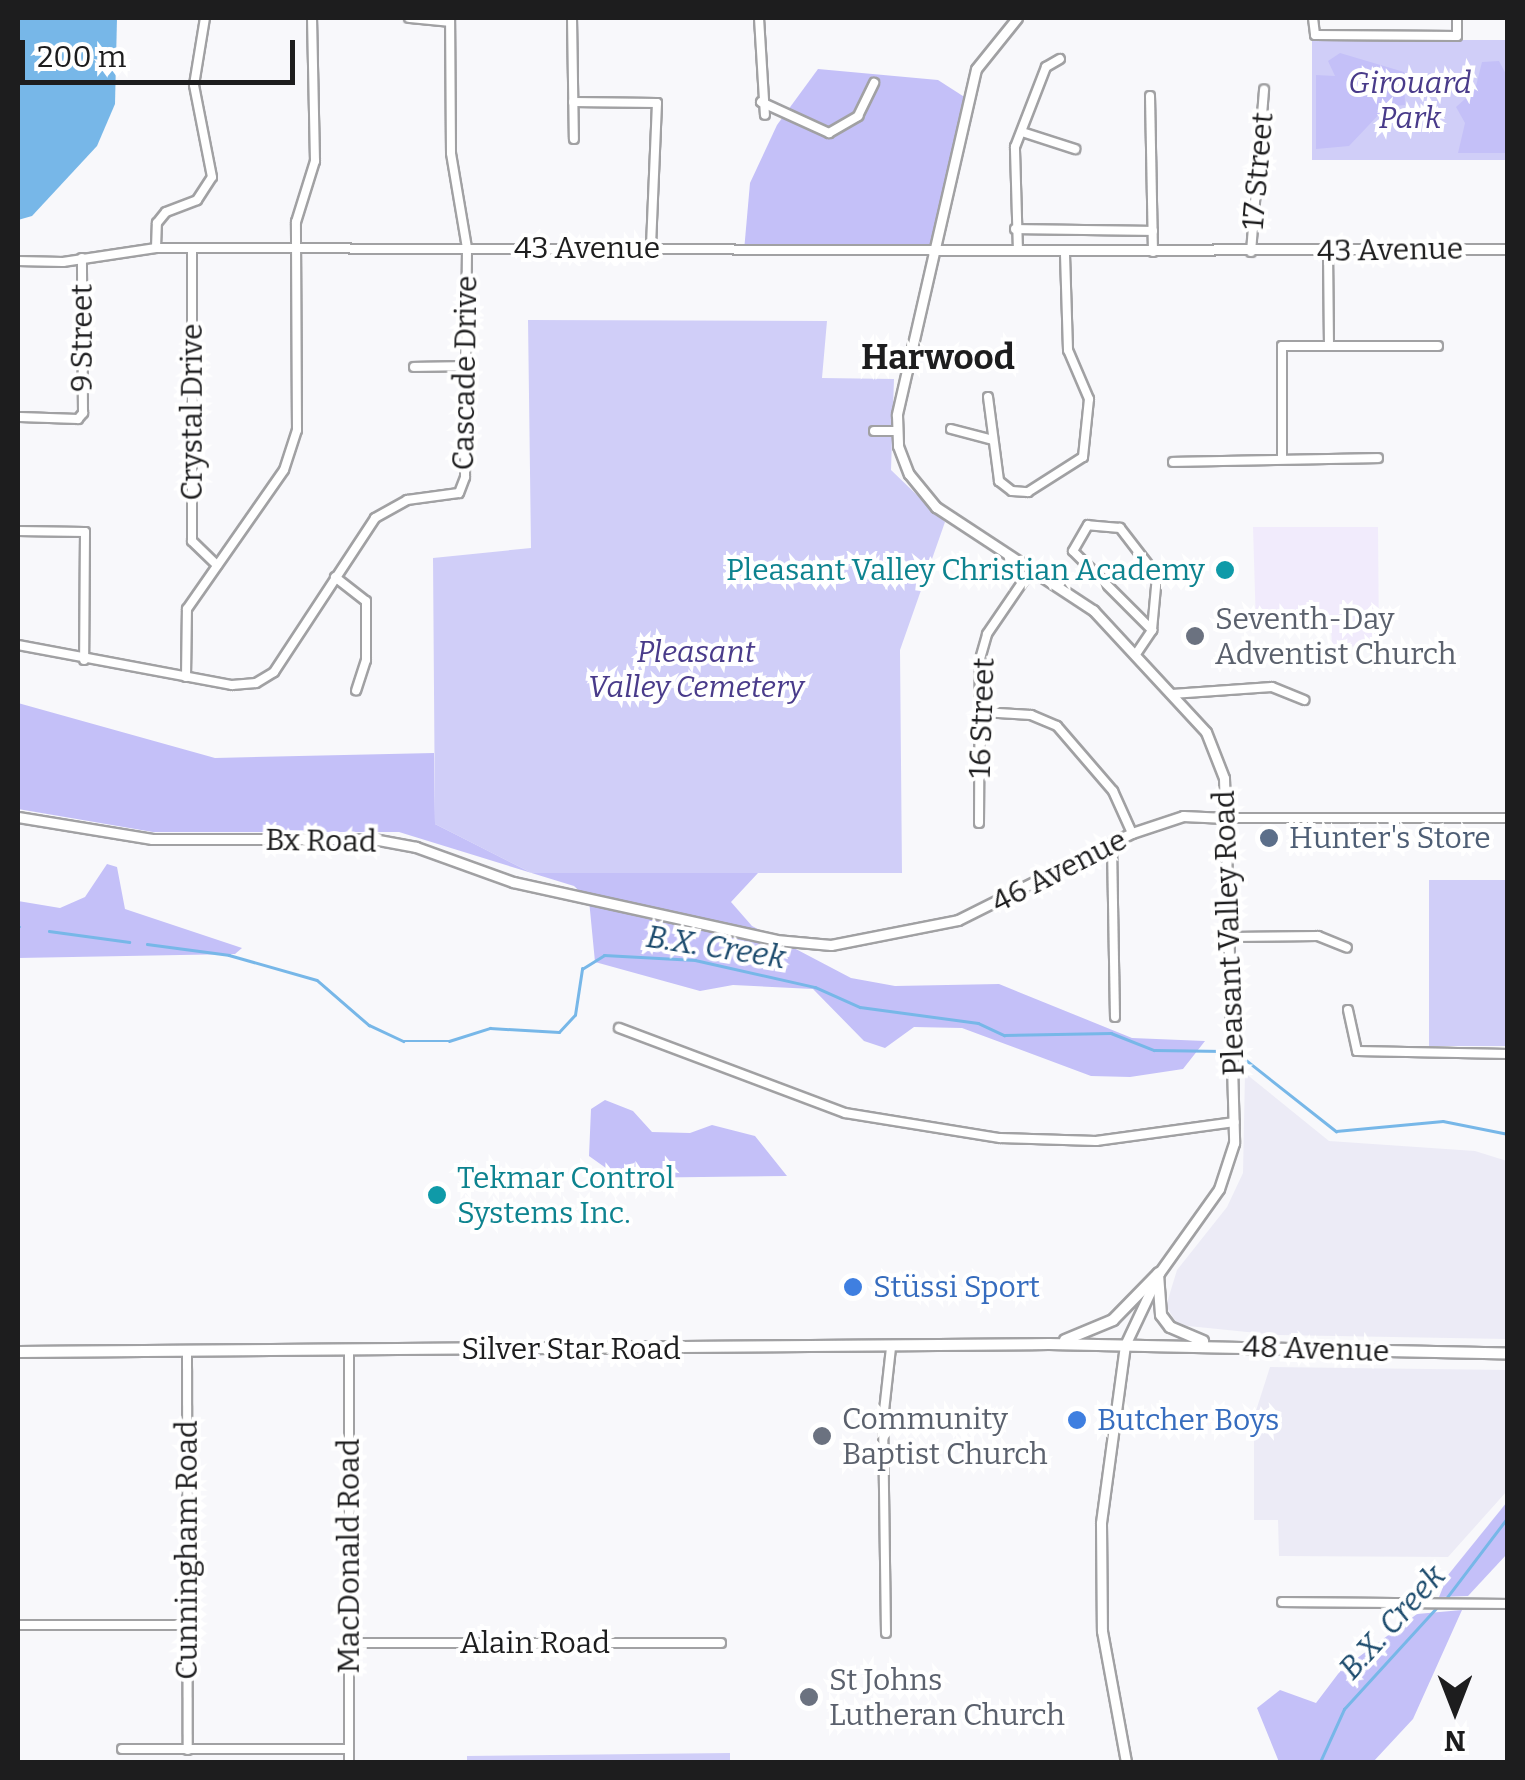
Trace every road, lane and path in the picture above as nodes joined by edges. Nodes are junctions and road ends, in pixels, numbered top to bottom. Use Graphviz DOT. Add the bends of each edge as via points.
graph roads {
  1 [pos="205,18"];
  2 [pos="312,18"];
  3 [pos="409,18"];
  4 [pos="572,18"];
  5 [pos="759,18"];
  6 [pos="1017,18"];
  7 [pos="1313,18"];
  8 [pos="1456,18"];
  9 [pos="450,20"];
  10 [pos="1060,59"];
  11 [pos="874,83"];
  12 [pos="1264,90"];
  13 [pos="1150,96"];
  14 [pos="572,102"];
  15 [pos="761,102"];
  16 [pos="765,116"];
  17 [pos="1022,132"];
  18 [pos="574,139"];
  19 [pos="1075,150"];
  20 [pos="1015,229"];
  21 [pos="1153,231"];
  22 [pos="156,248"];
  23 [pos="467,248"];
  24 [pos="192,249"];
  25 [pos="296,249"];
  26 [pos="651,249"];
  27 [pos="1508,249"];
  28 [pos="931,250"];
  29 [pos="1328,251"];
  30 [pos="1018,252"];
  31 [pos="1065,252"];
  32 [pos="1153,252"];
  33 [pos="1250,252"];
  34 [pos="82,258"];
  35 [pos="18,261"];
  36 [pos="1328,345"];
  37 [pos="1438,346"];
  38 [pos="414,366"];
  39 [pos="467,366"];
  40 [pos="988,397"];
  41 [pos="20,417"];
  42 [pos="951,430"];
  43 [pos="874,431"];
  44 [pos="896,431"];
  45 [pos="994,440"];
  46 [pos="1282,458"];
  47 [pos="1378,458"];
  48 [pos="1173,462"];
  49 [pos="18,531"];
  50 [pos="217,564"];
  51 [pos="1032,568"];
  52 [pos="335,577"];
  53 [pos="1152,630"];
  54 [pos="18,645"];
  55 [pos="1136,654"];
  56 [pos="84,660"];
  57 [pos="186,677"];
  58 [pos="356,690"];
  59 [pos="1172,694"];
  60 [pos="1304,700"];
  61 [pos="982,712"];
  62 [pos="18,817"];
  63 [pos="1226,818"];
  64 [pos="1508,818"];
  65 [pos="979,823"];
  66 [pos="1132,833"];
  67 [pos="1112,846"];
  68 [pos="617,906"];
  69 [pos="1232,937"];
  70 [pos="1346,948"];
  71 [pos="1348,1010"];
  72 [pos="1115,1016"];
  73 [pos="619,1028"];
  74 [pos="1508,1054"];
  75 [pos="1235,1122"];
  76 [pos="1158,1272"];
  77 [pos="1049,1344"];
  78 [pos="1125,1345"];
  79 [pos="891,1347"];
  80 [pos="1238,1347"];
  81 [pos="348,1349"];
  82 [pos="187,1350"];
  83 [pos="18,1352"];
  84 [pos="1508,1354"];
  85 [pos="1282,1602"];
  86 [pos="1508,1604"];
  87 [pos="18,1625"];
  88 [pos="186,1625"];
  89 [pos="886,1633"];
  90 [pos="349,1643"];
  91 [pos="721,1643"];
  92 [pos="122,1749"];
  93 [pos="349,1749"];
  94 [pos="188,1750"];
  95 [pos="349,1762"];
  96 [pos="1126,1762"];
  1 -- 22 [label="street" via="194,84 212,177 197,200 166,212"];
  2 -- 25 [label="street" via="315,162 296,222"];
  3 -- 9 [label="street"];
  4 -- 14 [label="street"];
  5 -- 15 [label="street"];
  6 -- 28 [label="street" via="976,69"];
  7 -- 8 [label="street" via="1315,36 1457,36"];
  9 -- 23 [label="street, Cascade Drive" via="451,152"];
  10 -- 17 [label="street" via="1046,67"];
  11 -- 15 [label="street" via="858,116 828,133"];
  12 -- 33 [label="street, 17 Street"];
  13 -- 21 [label="street"];
  14 -- 18 [label="street"];
  14 -- 26 [label="street" via="657,104"];
  15 -- 16 [label="street"];
  17 -- 19 [label="street"];
  17 -- 20 [label="street"];
  20 -- 21 [label="street"];
  20 -- 30 [label="street"];
  21 -- 32 [label="street"];
  22 -- 24 [label="street, 43 Avenue"];
  22 -- 34 [label="street, 43 Avenue"];
  23 -- 25 [label="street, 43 Avenue"];
  23 -- 26 [label="street, 43 Avenue"];
  23 -- 39 [label="street, Cascade Drive"];
  24 -- 25 [label="street, 43 Avenue"];
  24 -- 50 [label="street, Crystal Drive" via="192,541"];
  25 -- 50 [label="street" via="298,430 284,470"];
  26 -- 28 [label="street, 43 Avenue"];
  27 -- 29 [label="street, 43 Avenue"];
  28 -- 30 [label="street, 43 Avenue"];
  28 -- 44 [label="street"];
  29 -- 33 [label="street, 43 Avenue"];
  29 -- 36 [label="street"];
  30 -- 31 [label="street, 43 Avenue"];
  31 -- 32 [label="street, 43 Avenue"];
  31 -- 45 [label="street" via="1068,350 1088,400 1084,457 1028,492 1012,491 999,481"];
  32 -- 33 [label="street, 43 Avenue"];
  34 -- 35 [label="street, 43 Avenue"];
  34 -- 41 [label="street, 9 Street" via="82,414"];
  36 -- 37 [label="street"];
  36 -- 46 [label="street" via="1282,346"];
  38 -- 39 [label="street"];
  39 -- 52 [label="street, Cascade Drive" via="466,477 459,493 407,500 375,518"];
  40 -- 45 [label="street"];
  42 -- 45 [label="street"];
  43 -- 44 [label="street"];
  44 -- 51 [label="street, Pleasant Valley Road" via="909,474 936,507"];
  46 -- 47 [label="street"];
  46 -- 48 [label="street"];
  49 -- 56 [label="street" via="84,532"];
  50 -- 57 [label="street" via="187,609"];
  51 -- 55 [label="street, Pleasant Valley Road" via="1093,610"];
  51 -- 61 [label="street, 16 Street" via="987,634 980,660"];
  52 -- 57 [label="street, Cascade Drive" via="274,672 232,686"];
  52 -- 58 [label="street" via="366,601 366,660"];
  53 -- 53 [label="street" via="1157,576 1120,528 1088,524 1072,552"];
  53 -- 55 [label="street"];
  54 -- 56 [label="street, Cascade Drive"];
  55 -- 59 [label="street, Pleasant Valley Road"];
  56 -- 57 [label="street, Cascade Drive"];
  59 -- 60 [label="street" via="1272,687"];
  59 -- 63 [label="street, Pleasant Valley Road" via="1218,754"];
  61 -- 65 [label="street, 16 Street"];
  61 -- 66 [label="street" via="1031,714 1056,726 1102,778"];
  62 -- 68 [label="street, Bx Road" via="152,839 373,839"];
  63 -- 64 [label="street, 46 Avenue"];
  63 -- 66 [label="street, 46 Avenue" via="1182,816"];
  63 -- 69 [label="street, Pleasant Valley Road"];
  66 -- 67 [label="street, 46 Avenue"];
  67 -- 68 [label="street, 46 Avenue" via="958,920 864,943 776,940"];
  67 -- 72 [label="street"];
  69 -- 70 [label="street" via="1318,936"];
  69 -- 75 [label="street, Pleasant Valley Road"];
  71 -- 74 [label="street" via="1357,1051"];
  73 -- 75 [label="street" via="846,1113 1000,1138 1096,1142"];
  75 -- 76 [label="street, Pleasant Valley Road" via="1219,1188"];
  76 -- 77 [label="main road" via="1099,1330"];
  76 -- 78 [label="street, Pleasant Valley Road"];
  76 -- 80 [label="main road" via="1156,1301 1170,1327 1191,1340"];
  77 -- 78 [label="main road, Silver Star Road"];
  77 -- 79 [label="main road, Silver Star Road"];
  78 -- 80 [label="main road, 48 Avenue"];
  78 -- 96 [label="street, Pleasant Valley Road" via="1098,1556 1102,1630"];
  79 -- 81 [label="main road, Silver Star Road"];
  79 -- 89 [label="street" via="883,1420"];
  80 -- 84 [label="main road, 48 Avenue"];
  81 -- 82 [label="main road, Silver Star Road"];
  81 -- 90 [label="street, MacDonald Road"];
  82 -- 83 [label="main road, Silver Star Road"];
  82 -- 88 [label="street, Cunningham Road"];
  85 -- 86 [label="street"];
  87 -- 88 [label="street"];
  88 -- 94 [label="street, Cunningham Road"];
  90 -- 91 [label="street, Alain Road"];
  90 -- 93 [label="street, MacDonald Road"];
  92 -- 94 [label="street"];
  93 -- 94 [label="street"];
  93 -- 95 [label="street, MacDonald Road"];
}
